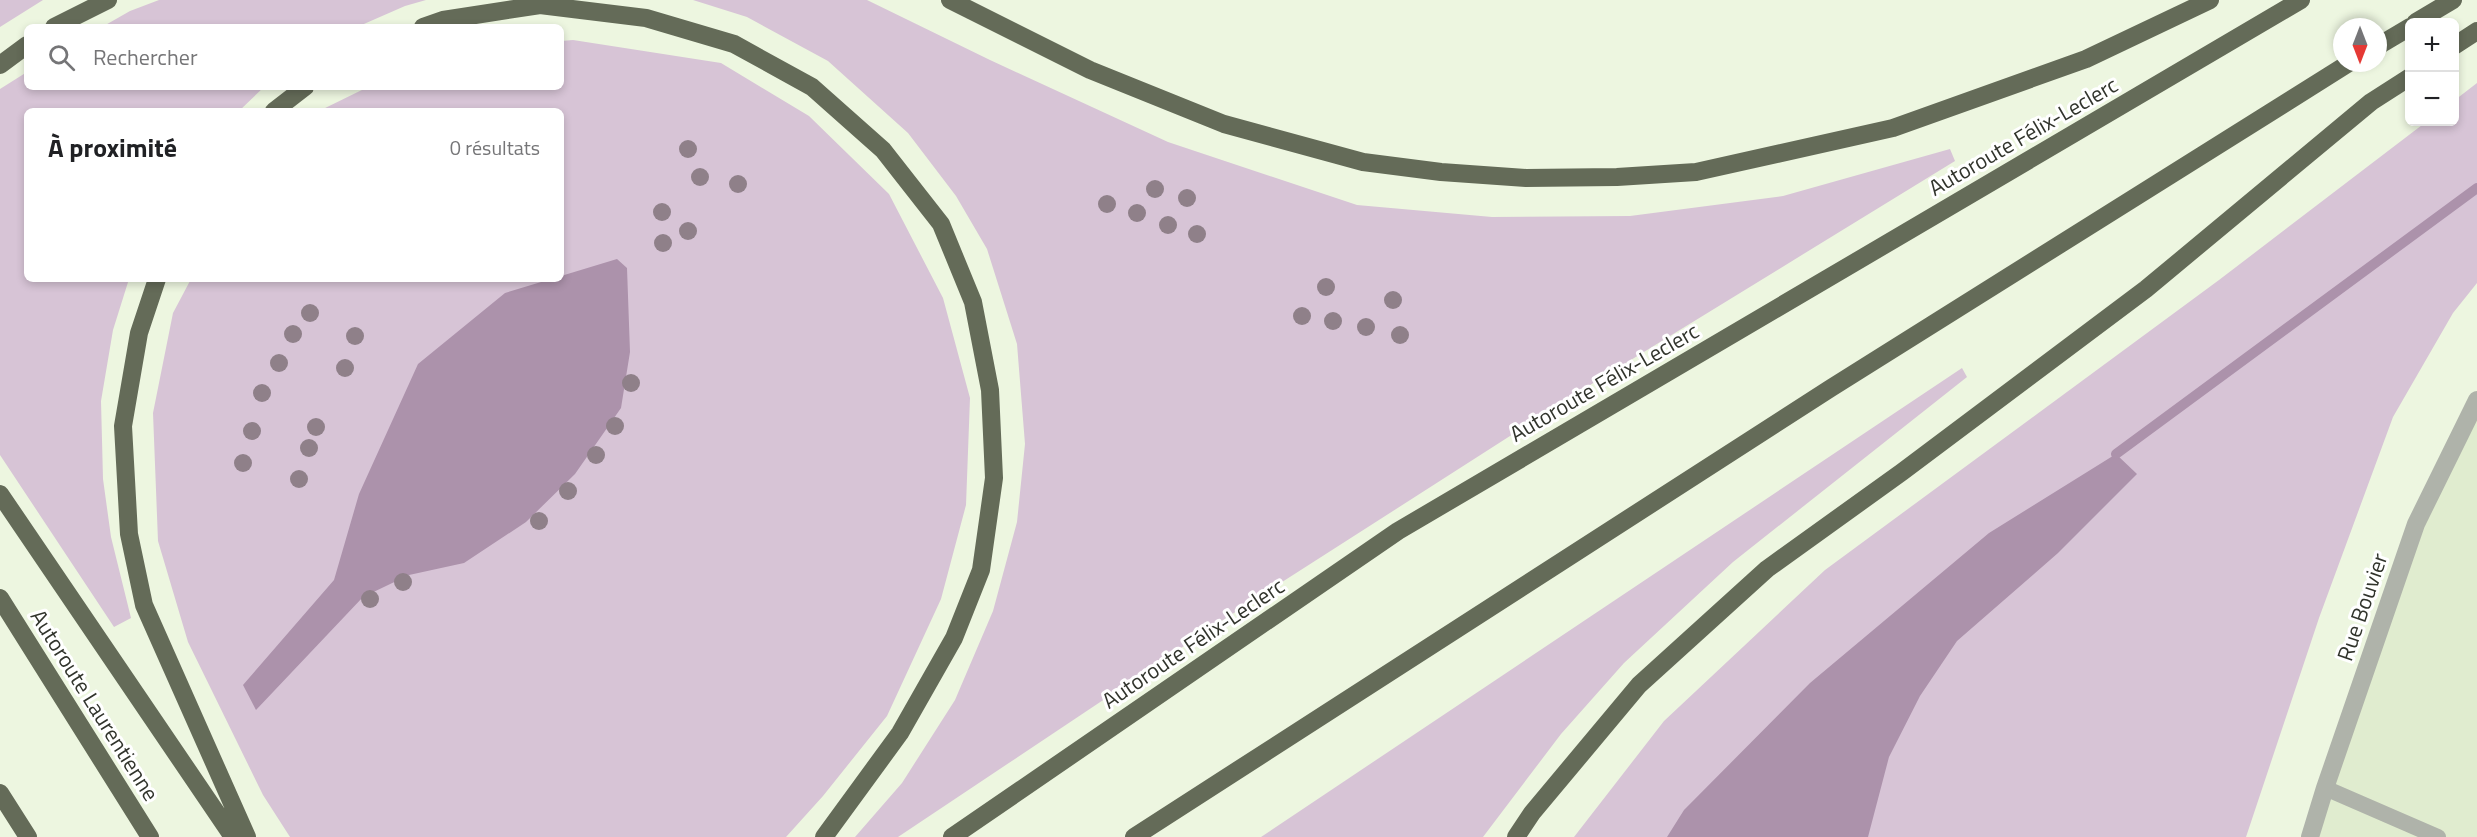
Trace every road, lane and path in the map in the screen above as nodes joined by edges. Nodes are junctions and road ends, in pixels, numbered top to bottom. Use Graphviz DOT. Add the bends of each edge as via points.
graph roads {
  1 [pos="108,0"];
  2 [pos="950,0"];
  3 [pos="2211,0"];
  4 [pos="2301,0"];
  5 [pos="2453,0"];
  6 [pos="2423,18"];
  7 [pos="60,24"];
  8 [pos="432,24"];
  9 [pos="2405,29"];
  10 [pos="2477,31"];
  11 [pos="2387,40"];
  12 [pos="2459,43"];
  13 [pos="24,47"];
  14 [pos="0,64"];
  15 [pos="2335,72"];
  16 [pos="2405,80"];
  17 [pos="301,90"];
  18 [pos="278,108"];
  19 [pos="156,282"];
  20 [pos="2477,400"];
  21 [pos="0,494"];
  22 [pos="0,598"];
  23 [pos="2325,788"];
  24 [pos="0,793"];
  25 [pos="28,837"];
  26 [pos="150,837"];
  27 [pos="233,837"];
  28 [pos="247,837"];
  29 [pos="824,837"];
  30 [pos="952,837"];
  31 [pos="1134,837"];
  32 [pos="1516,837"];
  33 [pos="2310,837"];
  34 [pos="2438,837"];
  1 -- 7 [label="highway"];
  2 -- 3 [label="highway" via="1090,70 1224,124 1363,162 1526,178 1696,172 1893,128 2086,59"];
  4 -- 30 [label="highway, Autoroute Félix-Leclerc" via="1398,531"];
  5 -- 6 [label="highway"];
  8 -- 29 [label="highway" via="540,5 646,18 734,44 812,87 883,150 941,224 973,302 990,390 994,478 981,570 954,638 900,733"];
  9 -- 11 [label="highway"];
  10 -- 12 [label="highway"];
  13 -- 14 [label="highway"];
  15 -- 31 [label="highway" via="1831,388"];
  16 -- 32 [label="highway" via="2371,102 2146,289 1767,569 1639,686"];
  17 -- 18 [label="highway"];
  19 -- 28 [label="highway" via="139,333 123,426 129,534 144,605"];
  20 -- 23 [label="street, Rue Bouvier" via="2416,524"];
  21 -- 27 [label="highway"];
  22 -- 26 [label="highway, Autoroute Laurentienne"];
  23 -- 33 [label="street, Rue Bouvier"];
  23 -- 34 [label="lane"];
  24 -- 25 [label="highway"];
}
